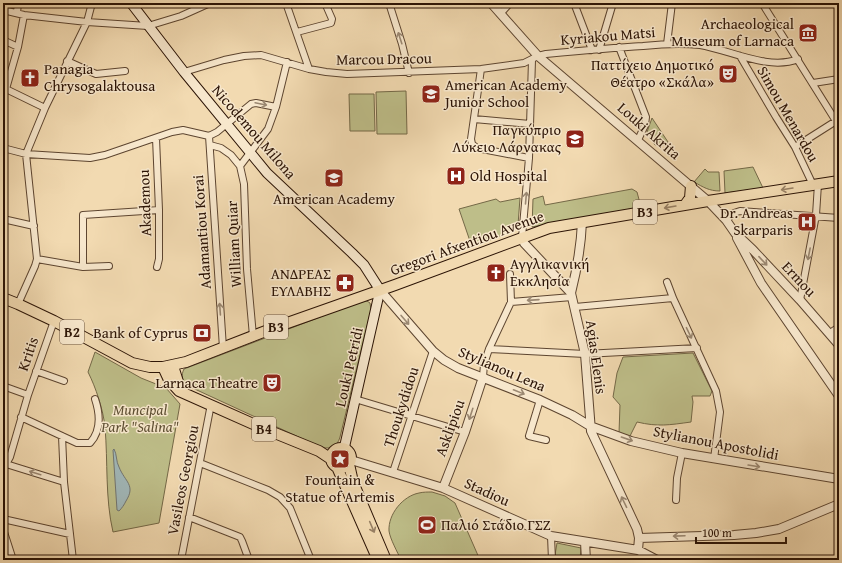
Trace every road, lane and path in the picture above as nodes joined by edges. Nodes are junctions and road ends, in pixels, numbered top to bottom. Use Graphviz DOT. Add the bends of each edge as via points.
graph roads {
  1 [pos="18,3"];
  2 [pos="92,3"];
  3 [pos="131,3"];
  4 [pos="210,3"];
  5 [pos="286,3"];
  6 [pos="325,3"];
  7 [pos="388,3"];
  8 [pos="492,3"];
  9 [pos="510,3"];
  10 [pos="574,3"];
  11 [pos="613,3"];
  12 [pos="672,3"];
  13 [pos="762,3"];
  14 [pos="3,10"];
  15 [pos="17,13"];
  16 [pos="500,14"];
  17 [pos="24,15"];
  18 [pos="87,22"];
  19 [pos="148,26"];
  20 [pos="297,32"];
  21 [pos="3,40"];
  22 [pos="667,44"];
  23 [pos="18,47"];
  24 [pos="619,47"];
  25 [pos="595,50"];
  26 [pos="740,56"];
  27 [pos="535,58"];
  28 [pos="798,59"];
  29 [pos="67,61"];
  30 [pos="287,62"];
  31 [pos="309,69"];
  32 [pos="481,69"];
  33 [pos="125,71"];
  34 [pos="184,72"];
  35 [pos="409,73"];
  36 [pos="839,79"];
  37 [pos="813,83"];
  38 [pos="4,91"];
  39 [pos="45,108"];
  40 [pos="276,108"];
  41 [pos="474,119"];
  42 [pos="838,123"];
  43 [pos="226,124"];
  44 [pos="530,124"];
  45 [pos="209,136"];
  46 [pos="156,138"];
  47 [pos="638,140"];
  48 [pos="210,145"];
  49 [pos="795,147"];
  50 [pos="3,148"];
  51 [pos="250,153"];
  52 [pos="26,154"];
  53 [pos="529,158"];
  54 [pos="240,166"];
  55 [pos="839,181"];
  56 [pos="816,185"];
  57 [pos="691,186"];
  58 [pos="708,201"];
  59 [pos="685,205"];
  60 [pos="159,210"];
  61 [pos="816,215"];
  62 [pos="839,218"];
  63 [pos="3,219"];
  64 [pos="726,220"];
  65 [pos="582,222"];
  66 [pos="34,226"];
  67 [pos="736,234"];
  68 [pos="522,237"];
  69 [pos="753,250"];
  70 [pos="746,256"];
  71 [pos="36,260"];
  72 [pos="108,266"];
  73 [pos="82,267"];
  74 [pos="157,267"];
  75 [pos="510,274"];
  76 [pos="667,282"];
  77 [pos="380,290"];
  78 [pos="571,295"];
  79 [pos="3,298"];
  80 [pos="673,298"];
  81 [pos="800,300"];
  82 [pos="511,302"];
  83 [pos="18,304"];
  84 [pos="575,307"];
  85 [pos="54,321"];
  86 [pos="839,327"];
  87 [pos="830,333"];
  88 [pos="253,336"];
  89 [pos="839,345"];
  90 [pos="223,348"];
  91 [pos="489,348"];
  92 [pos="697,348"];
  93 [pos="433,351"];
  94 [pos="585,354"];
  95 [pos="168,367"];
  96 [pos="36,372"];
  97 [pos="483,377"];
  98 [pos="64,381"];
  99 [pos="3,386"];
  100 [pos="28,395"];
  101 [pos="839,396"];
  102 [pos="96,399"];
  103 [pos="356,399"];
  104 [pos="540,400"];
  105 [pos="211,404"];
  106 [pos="21,417"];
  107 [pos="412,417"];
  108 [pos="590,426"];
  109 [pos="465,432"];
  110 [pos="62,436"];
  111 [pos="546,440"];
  112 [pos="344,449"];
  113 [pos="682,454"];
  114 [pos="714,459"];
  115 [pos="334,460"];
  116 [pos="350,462"];
  117 [pos="200,463"];
  118 [pos="4,465"];
  119 [pos="393,472"];
  120 [pos="839,479"];
  121 [pos="64,482"];
  122 [pos="442,488"];
  123 [pos="676,500"];
  124 [pos="839,504"];
  125 [pos="189,518"];
  126 [pos="3,519"];
  127 [pos="3,529"];
  128 [pos="70,534"];
  129 [pos="551,536"];
  130 [pos="639,538"];
  131 [pos="585,542"];
  132 [pos="638,550"];
  133 [pos="13,560"];
  134 [pos="73,560"];
  135 [pos="181,560"];
  136 [pos="249,560"];
  137 [pos="311,560"];
  138 [pos="378,560"];
  139 [pos="386,560"];
  140 [pos="552,560"];
  141 [pos="586,560"];
  142 [pos="657,560"];
  1 -- 15 [label="street"];
  2 -- 18 [label="street"];
  3 -- 19 [label="main road, Nicodemou Milona"];
  4 -- 19 [label="street" via="181,16"];
  5 -- 20 [label="street"];
  6 -- 20 [label="street" via="332,19 331,23"];
  35 -- 7 [label="street, one-way"];
  8 -- 16 [label="street, Louki Akrita"];
  9 -- 16 [label="street"];
  10 -- 25 [label="street"];
  11 -- 25 [label="street"];
  12 -- 22 [label="street"];
  13 -- 28 [label="street"];
  14 -- 15 [label="street"];
  15 -- 17 [label="street"];
  16 -- 27 [label="street, Louki Akrita"];
  17 -- 18 [label="street"];
  17 -- 23 [label="street"];
  18 -- 19 [label="street"];
  18 -- 29 [label="street"];
  19 -- 34 [label="main road, Nicodemou Milona"];
  20 -- 31 [label="street"];
  21 -- 23 [label="street"];
  22 -- 24 [label="street, Kyriakou Matsi"];
  22 -- 26 [label="street, Kyriakou Matsi" via="701,45"];
  23 -- 38 [label="street"];
  24 -- 25 [label="street, Kyriakou Matsi"];
  24 -- 47 [label="street" via="646,117"];
  25 -- 27 [label="street, Kyriakou Matsi" via="546,54"];
  26 -- 28 [label="street, Kyriakou Matsi" via="772,63"];
  26 -- 49 [label="street, Simou Menardou"];
  27 -- 32 [label="street, Marcou Dracou" via="524,64"];
  27 -- 44 [label="street"];
  27 -- 47 [label="street, Louki Akrita"];
  28 -- 37 [label="street"];
  29 -- 33 [label="street" via="96,74"];
  29 -- 39 [label="street"];
  30 -- 31 [label="street, Marcou Dracou"];
  30 -- 34 [label="street, Marcou Dracou" via="261,55 244,56"];
  30 -- 40 [label="street"];
  31 -- 35 [label="street, Marcou Dracou" via="341,74"];
  32 -- 35 [label="street, Marcou Dracou"];
  32 -- 41 [label="street"];
  34 -- 43 [label="main road, Nicodemou Milona"];
  36 -- 37 [label="street"];
  37 -- 42 [label="street"];
  38 -- 39 [label="street"];
  39 -- 52 [label="street"];
  43 -- 40 [label="street, one-way" via="251,104"];
  40 -- 51 [label="street" via="268,129"];
  41 -- 44 [label="street"];
  41 -- 53 [label="street" via="472,144 478,148"];
  42 -- 49 [label="street"];
  43 -- 45 [label="street"];
  43 -- 51 [label="main road, Nicodemou Milona"];
  44 -- 53 [label="street"];
  45 -- 46 [label="street" via="183,130"];
  45 -- 48 [label="street, Adamantiou Korai"];
  46 -- 52 [label="street" via="90,158"];
  46 -- 60 [label="street, Akademou"];
  47 -- 57 [label="street, Louki Akrita"];
  48 -- 54 [label="street" via="221,148 231,155"];
  90 -- 48 [label="street, Adamantiou Korai, one-way"];
  49 -- 56 [label="street, Simou Menardou"];
  50 -- 52 [label="street"];
  51 -- 54 [label="street"];
  51 -- 77 [label="main road, Nicodemou Milona" via="267,173 364,265"];
  52 -- 66 [label="street"];
  68 -- 53 [label="street, one-way"];
  54 -- 88 [label="street, William Quiar" via="244,184 247,269"];
  55 -- 56 [label="main road, Gregori Afxentiou Avenue / B3"];
  56 -- 58 [label="main road, Gregori Afxentiou Avenue / B3, one-way"];
  56 -- 61 [label="street"];
  57 -- 58 [label="street, Louki Akrita"];
  57 -- 59 [label="main road" via="690,198"];
  58 -- 59 [label="main road, Gregori Afxentiou Avenue / B3"];
  58 -- 64 [label="street, Louki Akrita"];
  59 -- 65 [label="main road, Gregori Afxentiou Avenue / B3, one-way"];
  60 -- 73 [label="street" via="83,215"];
  60 -- 74 [label="street, Akademou"];
  61 -- 62 [label="street"];
  61 -- 64 [label="street" via="740,211"];
  61 -- 81 [label="street, one-way"];
  63 -- 66 [label="street"];
  64 -- 67 [label="street, Louki Akrita"];
  65 -- 68 [label="main road, Gregori Afxentiou Avenue / B3" via="549,228"];
  65 -- 78 [label="street" via="581,246"];
  66 -- 71 [label="street"];
  67 -- 69 [label="street, Ermou"];
  67 -- 70 [label="street"];
  68 -- 77 [label="main road, Gregori Afxentiou Avenue / B3"];
  68 -- 78 [label="street, Agias Elenis" via="524,243"];
  69 -- 70 [label="street"];
  69 -- 81 [label="street, Ermou, one-way"];
  70 -- 101 [label="street" via="761,283"];
  71 -- 73 [label="street"];
  71 -- 83 [label="street"];
  72 -- 73 [label="street"];
  75 -- 82 [label="street"];
  76 -- 80 [label="street"];
  77 -- 88 [label="main road, Gregori Afxentiou Avenue / B3"];
  77 -- 93 [label="street, Stylianou Lena, one-way"];
  77 -- 103 [label="main road, Louki Petridi"];
  78 -- 82 [label="street, one-way"];
  78 -- 84 [label="street, Agias Elenis"];
  79 -- 83 [label="main road, B2"];
  80 -- 84 [label="street"];
  80 -- 92 [label="street, one-way"];
  81 -- 87 [label="street, Ermou"];
  82 -- 91 [label="street"];
  83 -- 85 [label="main road, B2"];
  84 -- 94 [label="street, Agias Elenis"];
  85 -- 95 [label="main road, B2" via="132,363"];
  85 -- 96 [label="street, Kritis"];
  86 -- 87 [label="street"];
  87 -- 89 [label="street, Ermou"];
  88 -- 90 [label="main road, Gregori Afxentiou Avenue / B3"];
  90 -- 95 [label="main road, Gregori Afxentiou Avenue / B3"];
  91 -- 94 [label="street"];
  91 -- 97 [label="street"];
  92 -- 94 [label="street"];
  92 -- 114 [label="street" via="716,392 720,412"];
  93 -- 97 [label="street, Stylianou Lena" via="458,368"];
  93 -- 107 [label="street, Thoukydidou"];
  94 -- 108 [label="street, Agias Elenis"];
  95 -- 105 [label="main road, B4" via="169,380 179,391"];
  96 -- 98 [label="street"];
  96 -- 100 [label="street, Kritis"];
  97 -- 104 [label="street, Stylianou Lena, one-way"];
  97 -- 109 [label="street, Asklipiou, one-way"];
  99 -- 100 [label="street"];
  100 -- 106 [label="street, Kritis"];
  102 -- 110 [label="street" via="99,421 90,443 77,443"];
  103 -- 107 [label="street"];
  103 -- 112 [label="main road, Louki Petridi"];
  104 -- 108 [label="street, Stylianou Lena"];
  104 -- 111 [label="street" via="529,436"];
  105 -- 115 [label="main road, B4"];
  105 -- 117 [label="street, Vasileos Georgiou"];
  106 -- 110 [label="street"];
  106 -- 118 [label="street, Kritis" via="10,457"];
  107 -- 109 [label="street"];
  107 -- 119 [label="street, Thoukydidou"];
  108 -- 113 [label="street, Stylianou Apostolidi, one-way" via="631,441"];
  130 -- 108 [label="street, Agias Elenis, one-way"];
  109 -- 122 [label="street, Asklipiou"];
  110 -- 121 [label="street"];
  112 -- 115 [label="main road" via="338,449"];
  112 -- 116 [label="main road" via="349,452"];
  113 -- 114 [label="street, Stylianou Apostolidi"];
  113 -- 123 [label="street"];
  114 -- 120 [label="street, Stylianou Apostolidi, one-way"];
  115 -- 116 [label="main road" via="342,468"];
  115 -- 138 [label="main road"];
  116 -- 119 [label="street, Stadiou"];
  116 -- 139 [label="main road, one-way" via="353,482"];
  117 -- 125 [label="street, Vasileos Georgiou"];
  117 -- 137 [label="street" via="268,490 280,498 290,508"];
  121 -- 118 [label="street, one-way"];
  119 -- 122 [label="street, Stadiou"];
  121 -- 128 [label="street"];
  122 -- 129 [label="street, Stadiou"];
  124 -- 130 [label="street, one-way" via="779,529 756,533"];
  125 -- 135 [label="street, Vasileos Georgiou"];
  125 -- 136 [label="street" via="240,536"];
  126 -- 128 [label="street"];
  127 -- 133 [label="street"];
  128 -- 134 [label="street"];
  129 -- 131 [label="street, Stadiou"];
  129 -- 140 [label="street"];
  130 -- 132 [label="street"];
  131 -- 132 [label="street, Stadiou"];
  131 -- 141 [label="street"];
  132 -- 142 [label="street, Stadiou"];
}
